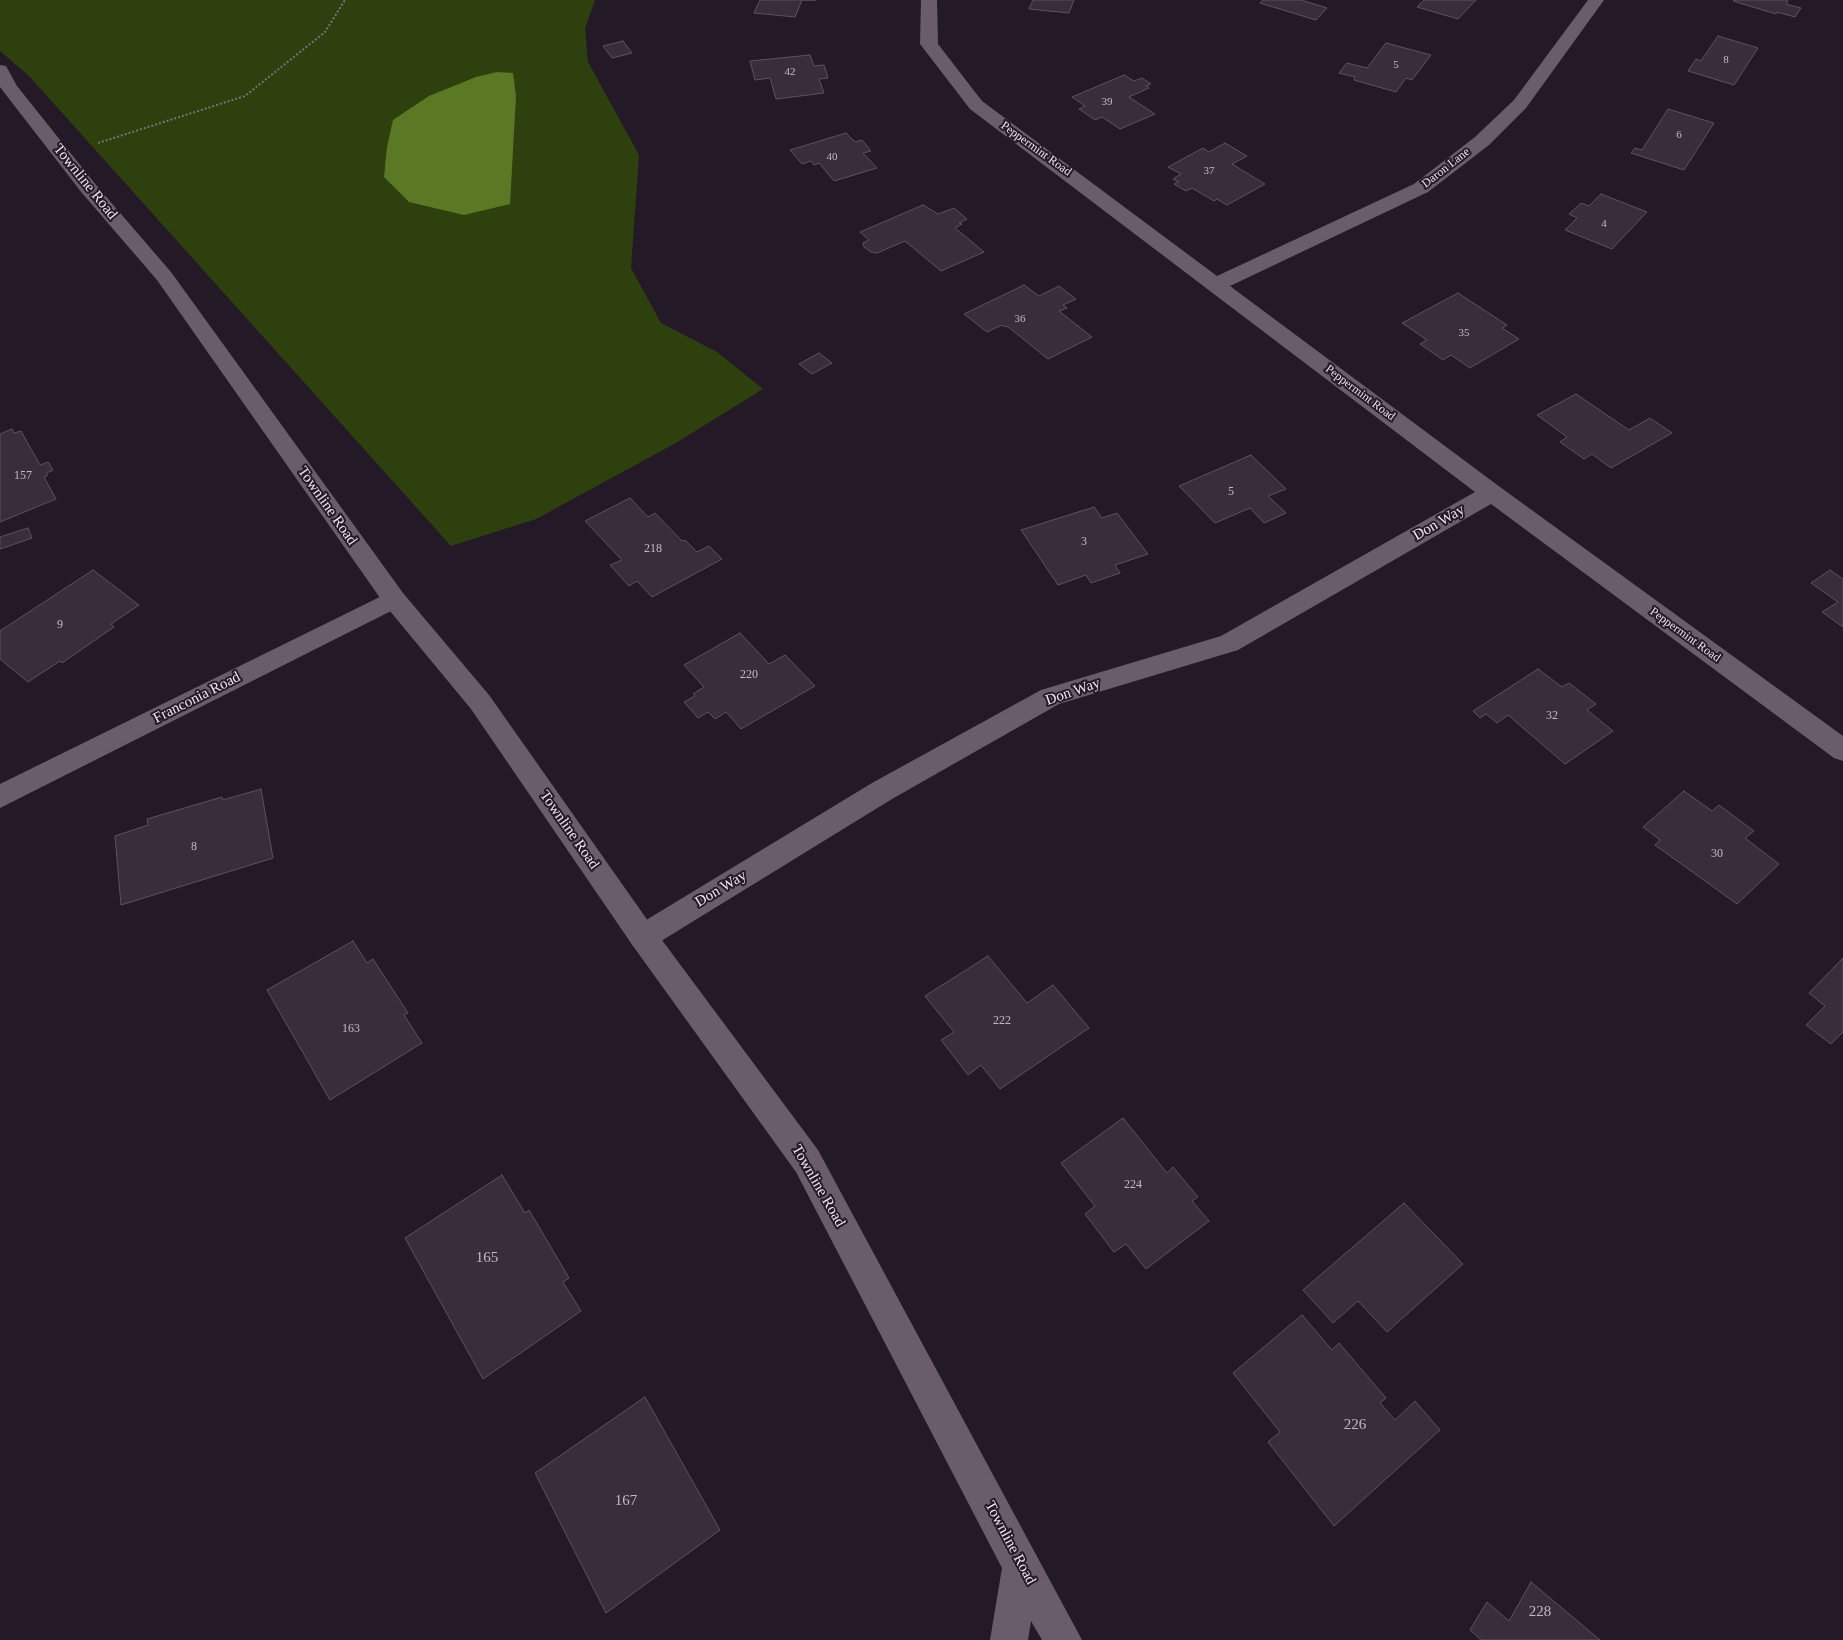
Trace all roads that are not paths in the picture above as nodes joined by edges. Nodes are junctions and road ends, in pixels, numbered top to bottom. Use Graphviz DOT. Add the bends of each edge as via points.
graph roads {
  1 [pos="929,0"];
  2 [pos="1596,0"];
  3 [pos="0,70"];
  4 [pos="1216,284"];
  5 [pos="1492,493"];
  6 [pos="394,599"];
  7 [pos="1843,750"];
  8 [pos="0,797"];
  9 [pos="643,937"];
  10 [pos="1021,1566"];
  11 [pos="1009,1640"];
  12 [pos="1063,1640"];
  1 -- 4 [label="street, Peppermint Road" via="930,44 976,105"];
  2 -- 4 [label="street, Daron Lane" via="1520,104 1482,140 1421,188"];
  3 -- 6 [label="street, Townline Road" via="9,87 62,155 164,276"];
  4 -- 5 [label="street, Peppermint Road"];
  5 -- 7 [label="street, Peppermint Road"];
  5 -- 9 [label="street, Don Way" via="1229,643 1050,697 882,791"];
  6 -- 8 [label="street, Franconia Road"];
  6 -- 9 [label="street, Townline Road" via="480,702"];
  9 -- 10 [label="street, Townline Road" via="807,1161"];
  10 -- 11 [label="street"];
  10 -- 12 [label="street, Townline Road"];
}
